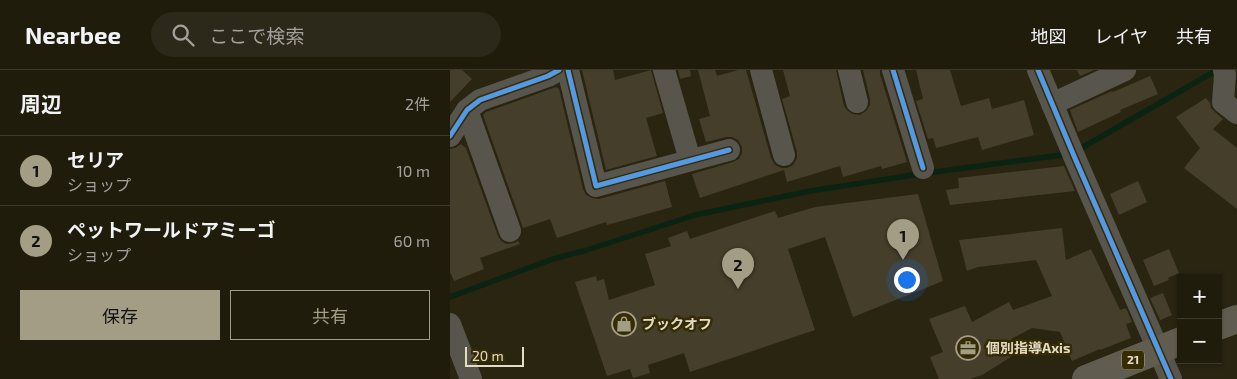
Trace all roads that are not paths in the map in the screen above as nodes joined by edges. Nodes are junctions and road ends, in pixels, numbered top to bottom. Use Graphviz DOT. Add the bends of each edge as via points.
graph roads {
  1 [pos="559,70"];
  2 [pos="568,70"];
  3 [pos="664,70"];
  4 [pos="761,70"];
  5 [pos="848,70"];
  6 [pos="893,70"];
  7 [pos="1038,70"];
  8 [pos="1125,70"];
  9 [pos="1224,73"];
  10 [pos="857,102"];
  11 [pos="1052,104"];
  12 [pos="467,110"];
  13 [pos="1237,113"];
  14 [pos="450,136"];
  15 [pos="729,150"];
  16 [pos="784,155"];
  17 [pos="690,160"];
  18 [pos="923,168"];
  19 [pos="510,231"];
  20 [pos="1237,319"];
  21 [pos="450,324"];
  22 [pos="1222,325"];
  23 [pos="1170,346"];
  24 [pos="471,379"];
  25 [pos="1086,379"];
  26 [pos="1171,379"];
  1 -- 12 [label="street" via="480,100"];
  2 -- 17 [label="street" via="596,186"];
  3 -- 17 [label="street"];
  4 -- 16 [label="street"];
  5 -- 10 [label="street"];
  6 -- 18 [label="street"];
  7 -- 11 [label="street"];
  8 -- 11 [label="street"];
  9 -- 13 [label="street" via="1223,102"];
  11 -- 23 [label="street" via="1072,152"];
  12 -- 14 [label="street"];
  12 -- 19 [label="street"];
  15 -- 17 [label="street"];
  20 -- 22 [label="main road"];
  21 -- 24 [label="street"];
  23 -- 25 [label="main road, 21"];
  23 -- 26 [label="street"];
}
